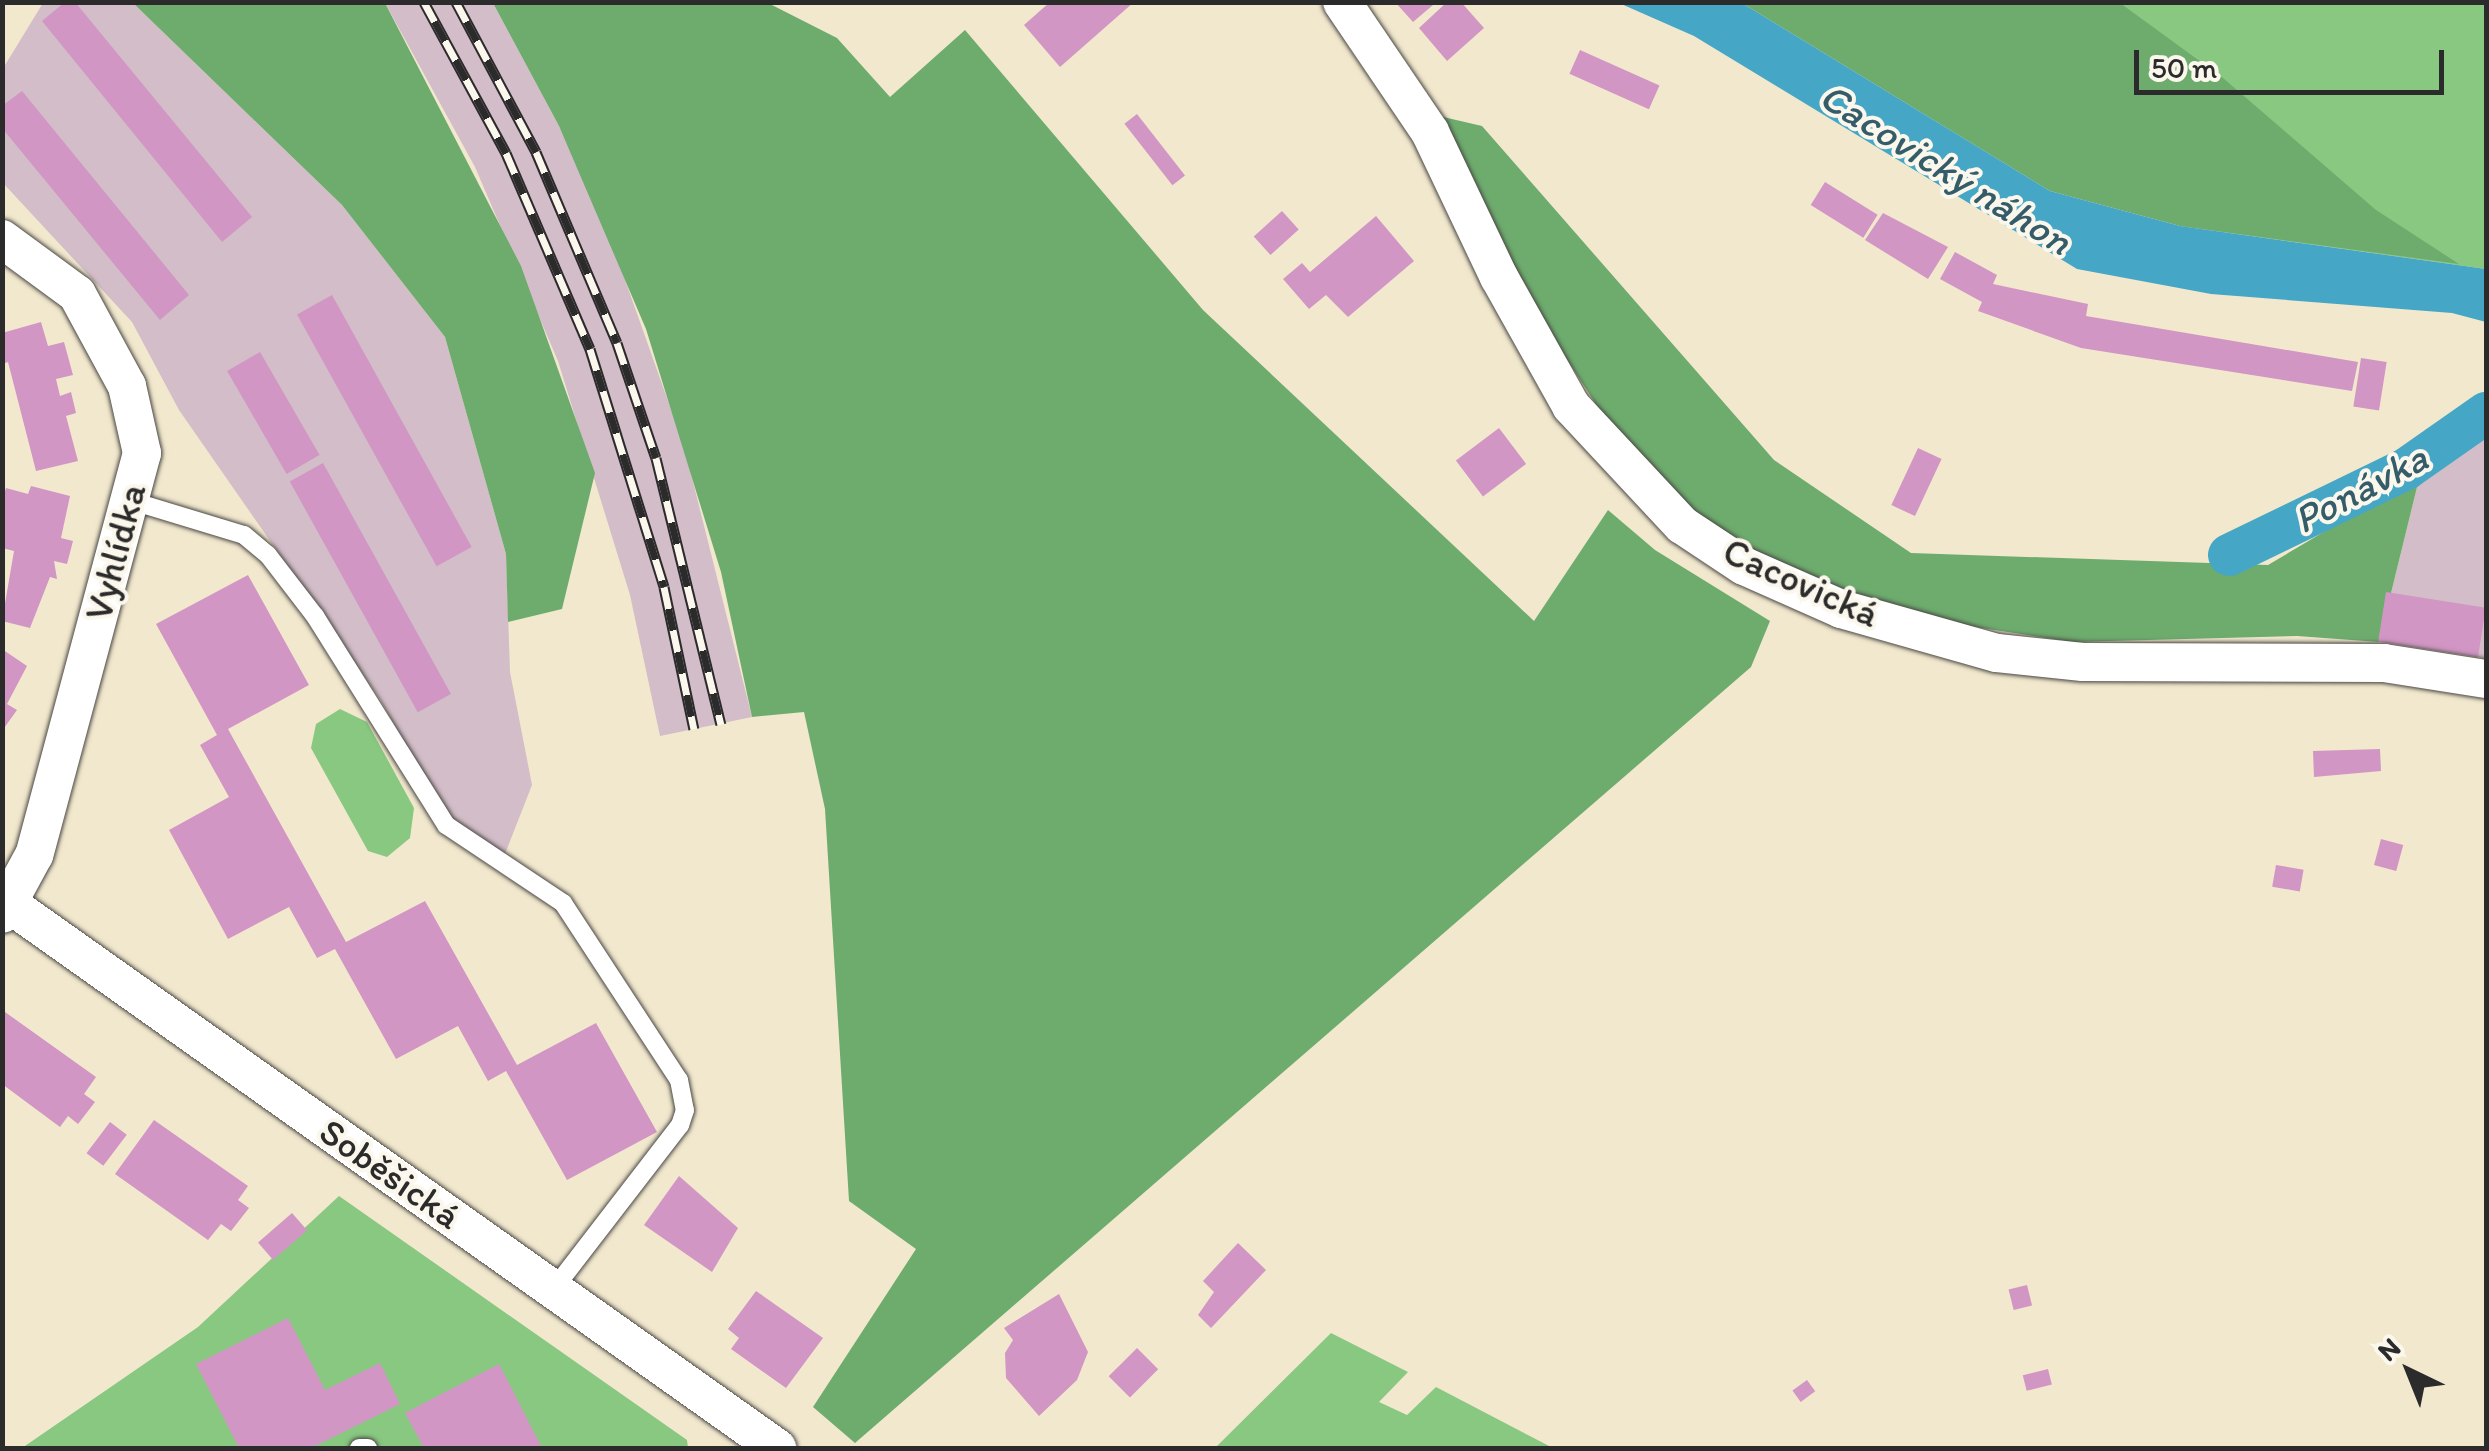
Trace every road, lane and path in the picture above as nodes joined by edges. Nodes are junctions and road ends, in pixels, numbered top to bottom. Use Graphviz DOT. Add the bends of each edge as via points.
graph roads {
  1 [pos="1342,2"];
  2 [pos="2,239"];
  3 [pos="132,501"];
  4 [pos="2486,679"];
  5 [pos="5,906"];
  6 [pos="553,1290"];
  7 [pos="359,1448"];
  8 [pos="368,1448"];
  9 [pos="777,1448"];
  1 -- 4 [label="street, Cacovická" via="1430,132 1571,406 1682,525 1744,566 1841,609 1997,653 2083,662 2384,663"];
  2 -- 3 [label="street, Vyhlídka" via="76,294 126,386 142,454"];
  3 -- 5 [label="street, Vyhlídka" via="34,855"];
  3 -- 6 [label="lane" via="244,535 268,555 305,600 446,826 563,903 678,1080 685,1110 680,1125"];
  5 -- 6 [label="street, Soběšická"];
  6 -- 9 [label="street, Soběšická"];
  7 -- 8 [label="lane"];
}
